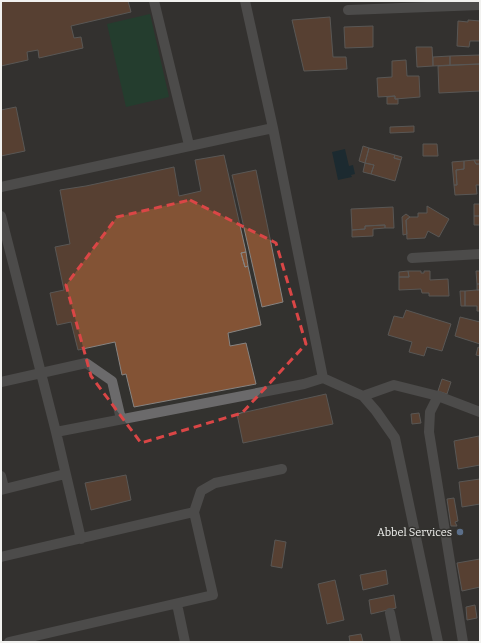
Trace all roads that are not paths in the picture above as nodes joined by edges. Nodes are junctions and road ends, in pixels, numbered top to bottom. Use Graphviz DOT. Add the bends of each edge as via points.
graph roads {
  1 [pos="154,1"];
  2 [pos="245,1"];
  3 [pos="480,5"];
  4 [pos="348,10"];
  5 [pos="273,128"];
  6 [pos="189,145"];
  7 [pos="1,187"];
  8 [pos="1,216"];
  9 [pos="480,254"];
  10 [pos="412,258"];
  11 [pos="41,373"];
  12 [pos="323,378"];
  13 [pos="1,382"];
  14 [pos="363,396"];
  15 [pos="438,396"];
  16 [pos="480,412"];
  17 [pos="121,419"];
  18 [pos="56,432"];
  19 [pos="282,469"];
  20 [pos="65,474"];
  21 [pos="1,476"];
  22 [pos="2,489"];
  23 [pos="194,512"];
  24 [pos="81,539"];
  25 [pos="1,557"];
  26 [pos="177,604"];
  27 [pos="390,613"];
  28 [pos="9,642"];
  29 [pos="185,642"];
  30 [pos="396,642"];
  31 [pos="438,642"];
  32 [pos="463,642"];
  1 -- 6 [label="street"];
  2 -- 5 [label="street"];
  3 -- 4 [label="street"];
  5 -- 6 [label="street"];
  5 -- 12 [label="street"];
  6 -- 7 [label="street"];
  8 -- 11 [label="street"];
  9 -- 10 [label="street"];
  11 -- 13 [label="street"];
  11 -- 17 [label="street" via="86,363 112,381"];
  11 -- 18 [label="street"];
  12 -- 14 [label="street"];
  12 -- 17 [label="street" via="304,384"];
  14 -- 15 [label="street" via="394,385"];
  14 -- 31 [label="street" via="394,438"];
  15 -- 16 [label="street"];
  15 -- 32 [label="street" via="430,412 429,432"];
  17 -- 18 [label="street"];
  18 -- 20 [label="street"];
  19 -- 23 [label="street" via="215,483 201,491"];
  20 -- 22 [label="street"];
  20 -- 24 [label="street"];
  21 -- 22 [label="street"];
  23 -- 24 [label="street"];
  23 -- 26 [label="street" via="213,595"];
  24 -- 25 [label="street"];
  26 -- 28 [label="street"];
  26 -- 29 [label="street"];
  27 -- 30 [label="street"];
}
